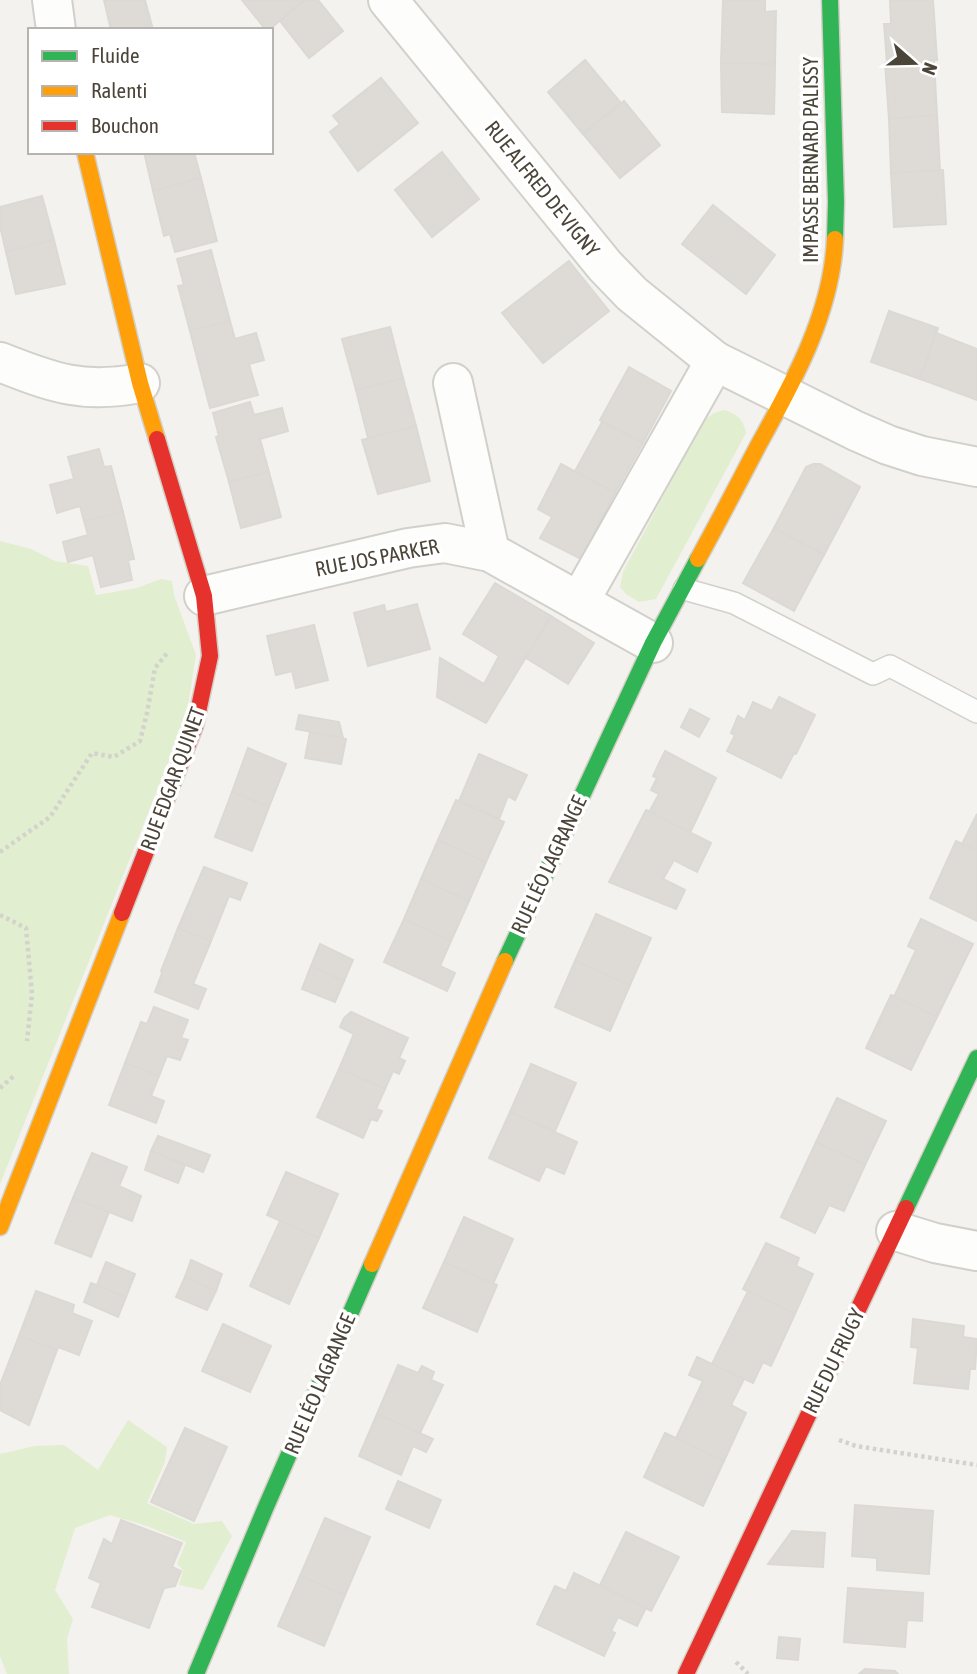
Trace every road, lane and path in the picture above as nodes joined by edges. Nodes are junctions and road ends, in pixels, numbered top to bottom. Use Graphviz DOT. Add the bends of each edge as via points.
graph roads {
  1 [pos="52,0"];
  2 [pos="388,0"];
  3 [pos="830,0"];
  4 [pos="56,28"];
  5 [pos="85,154"];
  6 [pos="715,361"];
  7 [pos="0,362"];
  8 [pos="140,383"];
  9 [pos="453,383"];
  10 [pos="786,395"];
  11 [pos="977,467"];
  12 [pos="491,552"];
  13 [pos="684,589"];
  14 [pos="204,596"];
  15 [pos="579,602"];
  16 [pos="653,643"];
  17 [pos="977,712"];
  18 [pos="140,741"];
  19 [pos="0,852"];
  20 [pos="0,915"];
  21 [pos="26,1047"];
  22 [pos="977,1058"];
  23 [pos="20,1065"];
  24 [pos="0,1088"];
  25 [pos="0,1227"];
  26 [pos="896,1231"];
  27 [pos="977,1251"];
  28 [pos="856,1446"];
  29 [pos="977,1465"];
  30 [pos="697,1671"];
  31 [pos="196,1674"];
  1 -- 4 [label="street"];
  2 -- 6 [label="street, RUE ALFRED DE VIGNY" via="632,295"];
  3 -- 10 [label="street, IMPASSE BERNARD PALISSY" via="834,265 825,305"];
  5 -- 8 [label="street, RUE EDGAR QUINET"];
  6 -- 10 [label="street"];
  6 -- 15 [label="street"];
  7 -- 8 [label="street" via="68,386 97,389"];
  8 -- 14 [label="street, RUE EDGAR QUINET"];
  9 -- 12 [label="street"];
  10 -- 11 [label="street" via="888,445"];
  10 -- 13 [label="street, RUE LÉO LAGRANGE"];
  12 -- 14 [label="street, RUE JOS PARKER" via="445,543 408,548"];
  12 -- 15 [label="street, RUE JOS PARKER"];
  13 -- 16 [label="street, RUE LÉO LAGRANGE"];
  13 -- 17 [label="lane" via="734,603 873,674 890,666"];
  14 -- 25 [label="street, RUE EDGAR QUINET" via="210,656 195,726"];
  15 -- 16 [label="street, RUE JOS PARKER"];
  16 -- 31 [label="street, RUE LÉO LAGRANGE" via="530,903"];
  18 -- 19 [label="path" via="114,757 92,753 50,817"];
  20 -- 21 [label="path" via="26,928 32,994"];
  22 -- 26 [label="street, RUE DU FRUGY"];
  23 -- 24 [label="path" via="17,1074"];
  26 -- 27 [label="street"];
  26 -- 30 [label="street, RUE DU FRUGY" via="810,1410"];
  28 -- 29 [label="path"];
}
